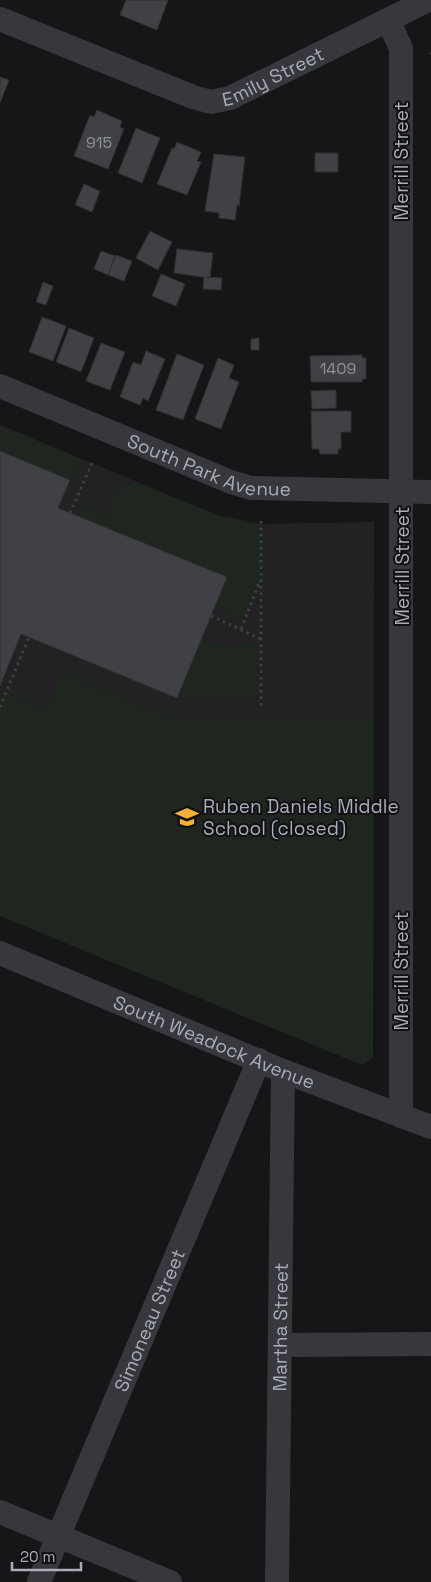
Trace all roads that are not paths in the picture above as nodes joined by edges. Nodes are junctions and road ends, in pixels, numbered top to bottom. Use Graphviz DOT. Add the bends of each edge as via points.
graph roads {
  1 [pos="428,0"];
  2 [pos="0,19"];
  3 [pos="388,20"];
  4 [pos="0,386"];
  5 [pos="431,492"];
  6 [pos="402,493"];
  7 [pos="0,953"];
  8 [pos="259,1060"];
  9 [pos="283,1071"];
  10 [pos="401,1116"];
  11 [pos="431,1127"];
  12 [pos="431,1344"];
  13 [pos="281,1345"];
  14 [pos="0,1512"];
  15 [pos="58,1536"];
  16 [pos="39,1582"];
  17 [pos="170,1582"];
  18 [pos="277,1582"];
  1 -- 3 [label="street, Emily Street"];
  2 -- 3 [label="street, Emily Street" via="211,102 230,98"];
  3 -- 6 [label="street, Merrill Street" via="401,48"];
  4 -- 6 [label="street, South Park Avenue" via="251,488"];
  5 -- 6 [label="street, South Park Avenue"];
  6 -- 10 [label="street, Merrill Street"];
  7 -- 8 [label="street, South Weadock Avenue"];
  8 -- 9 [label="street, South Weadock Avenue"];
  8 -- 15 [label="street, Simoneau Street"];
  9 -- 10 [label="street, South Weadock Avenue"];
  9 -- 13 [label="street, Martha Street"];
  10 -- 11 [label="street, South Weadock Avenue"];
  12 -- 13 [label="street"];
  13 -- 18 [label="street, Martha Street"];
  14 -- 15 [label="street"];
  15 -- 16 [label="street, Simoneau Street"];
  15 -- 17 [label="street"];
}
